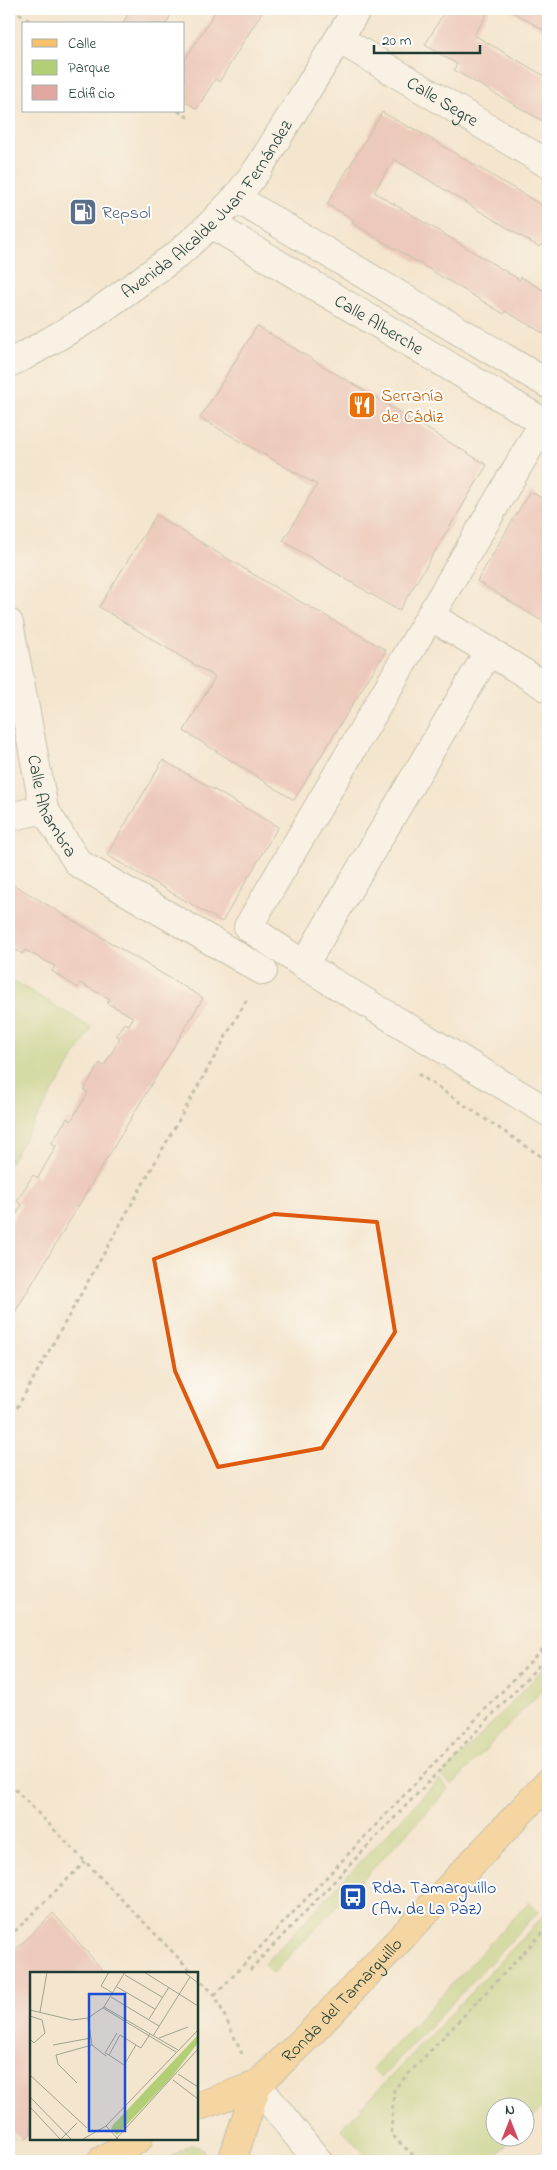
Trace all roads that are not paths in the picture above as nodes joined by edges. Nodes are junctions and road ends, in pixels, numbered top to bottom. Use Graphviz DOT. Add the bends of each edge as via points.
graph roads {
  1 [pos="356,9"];
  2 [pos="339,39"];
  3 [pos="548,164"];
  4 [pos="236,198"];
  5 [pos="211,224"];
  6 [pos="9,363"];
  7 [pos="548,384"];
  8 [pos="546,423"];
  9 [pos="430,616"];
  10 [pos="9,623"];
  11 [pos="489,651"];
  12 [pos="548,688"];
  13 [pos="15,691"];
  14 [pos="44,809"];
  15 [pos="9,816"];
  16 [pos="304,965"];
  17 [pos="263,971"];
  18 [pos="548,1112"];
  19 [pos="548,1783"];
  20 [pos="257,2085"];
  21 [pos="198,2106"];
  22 [pos="136,2140"];
  23 [pos="101,2161"];
  24 [pos="232,2161"];
  25 [pos="318,2161"];
  1 -- 2 [label="street, Avenida Alcalde Juan Fernández"];
  2 -- 3 [label="street, Calle Segre"];
  2 -- 4 [label="street, Avenida Alcalde Juan Fernández" via="258,169"];
  4 -- 5 [label="street, Avenida Alcalde Juan Fernández"];
  4 -- 7 [label="street, Calle Alberche"];
  5 -- 6 [label="street, Avenida Alcalde Juan Fernández" via="178,254 88,320"];
  5 -- 8 [label="street, Calle Alberche"];
  8 -- 9 [label="street"];
  9 -- 11 [label="street"];
  9 -- 16 [label="street" via="248,927"];
  10 -- 13 [label="street, Calle Alhambra"];
  11 -- 12 [label="street"];
  11 -- 16 [label="street"];
  13 -- 14 [label="street, Calle Alhambra"];
  14 -- 15 [label="street"];
  14 -- 17 [label="street, Calle Alhambra" via="78,863"];
  16 -- 18 [label="street"];
  19 -- 20 [label="main road, Ronda del Tamarguillo" via="310,2035"];
  20 -- 21 [label="main road, Ronda del Tamarguillo"];
  20 -- 24 [label="main road, Ronda del Tamarguillo"];
  20 -- 25 [label="street"];
  22 -- 23 [label="main road"];
}
